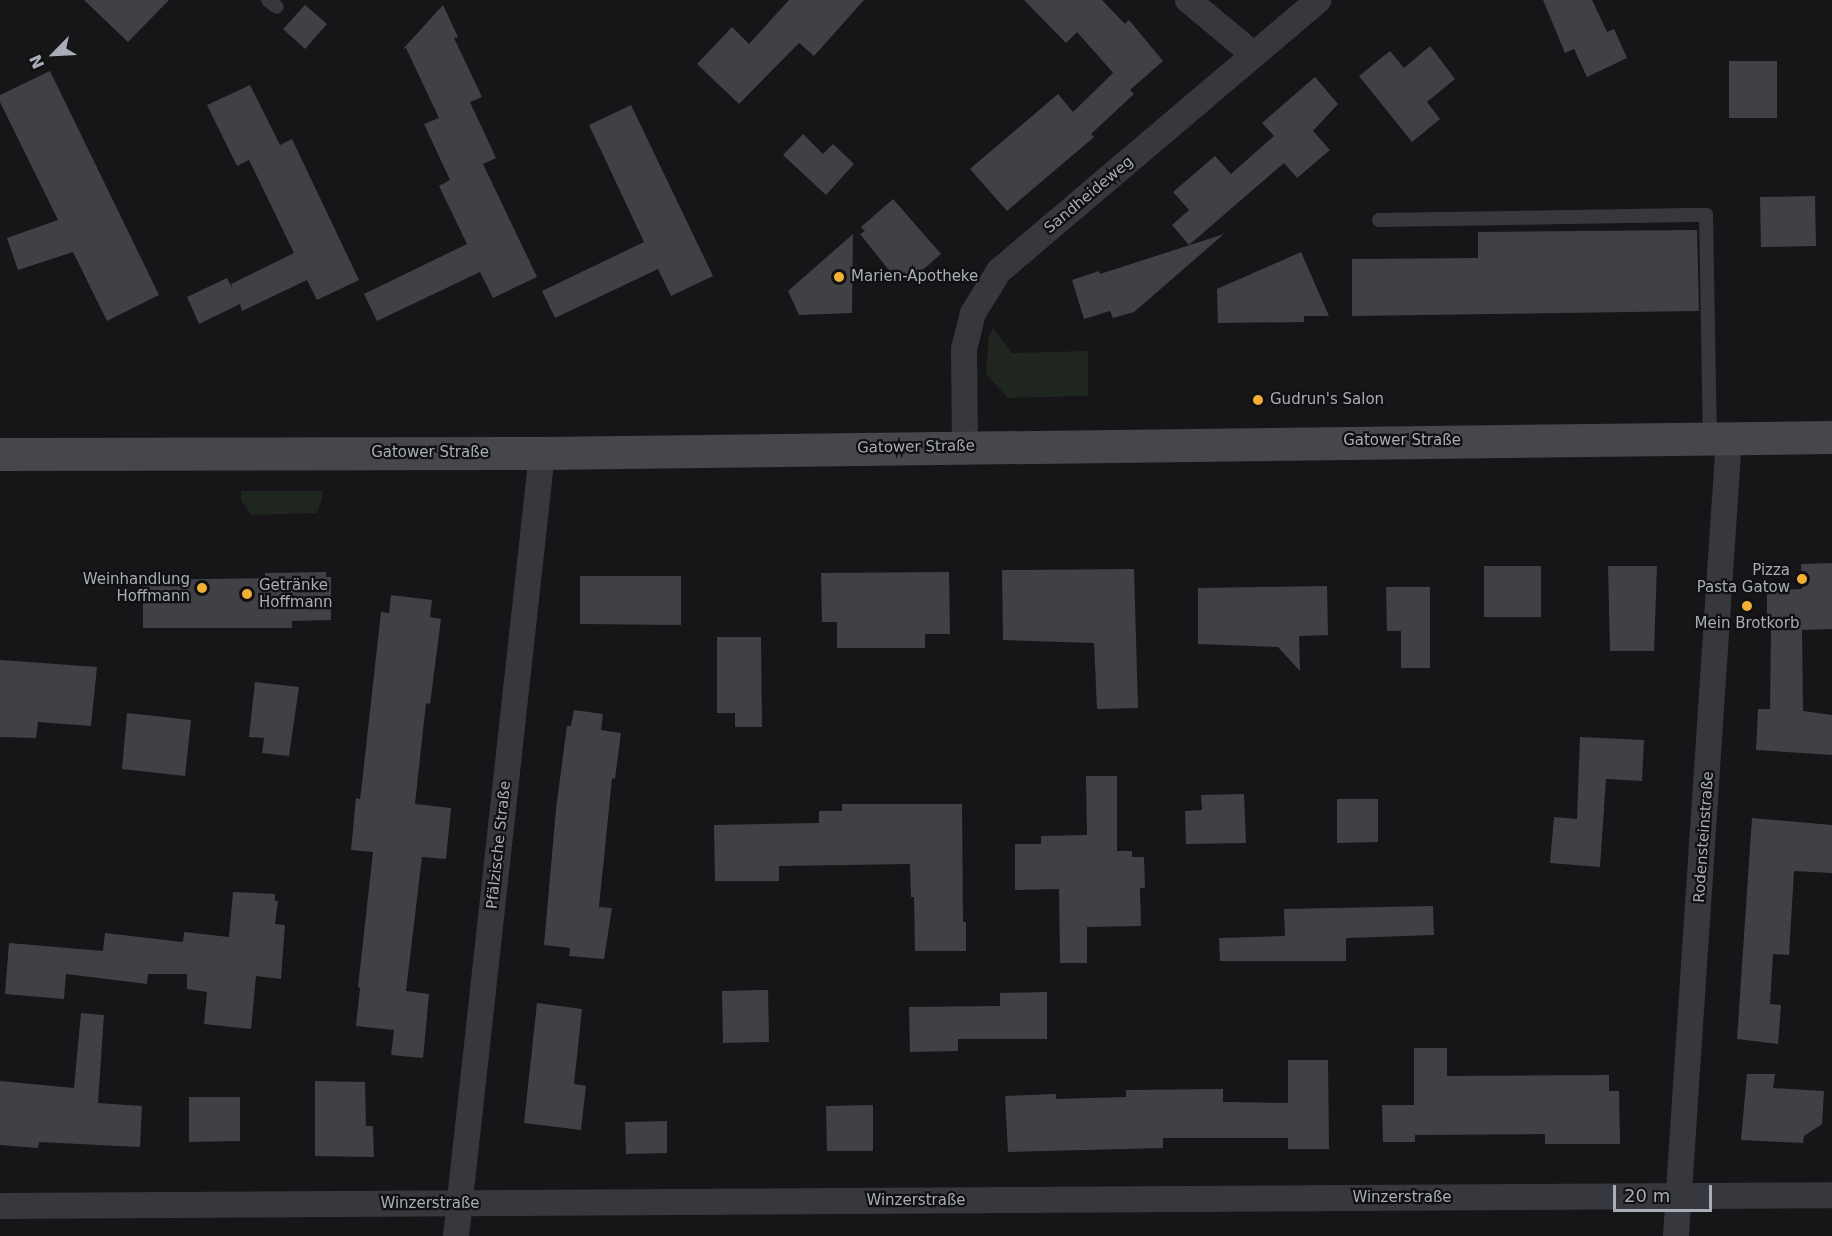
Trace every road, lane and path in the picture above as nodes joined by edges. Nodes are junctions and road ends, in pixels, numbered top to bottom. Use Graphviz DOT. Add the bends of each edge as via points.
graph roads {
  1 [pos="1188,0"];
  2 [pos="1319,0"];
  3 [pos="1254,55"];
  4 [pos="1379,220"];
  5 [pos="1832,437"];
  6 [pos="1719,438"];
  7 [pos="965,446"];
  8 [pos="542,453"];
  9 [pos="0,454"];
  10 [pos="1832,1195"];
  11 [pos="1678,1196"];
  12 [pos="459,1204"];
  13 [pos="0,1206"];
  14 [pos="456,1236"];
  15 [pos="1676,1236"];
  1 -- 3 [label="street"];
  2 -- 3 [label="street, Sandheideweg"];
  3 -- 7 [label="street, Sandheideweg" via="999,271 974,313 964,349"];
  4 -- 6 [label="lane" via="1706,215"];
  5 -- 6 [label="main road, Gatower Straße"];
  6 -- 7 [label="main road, Gatower Straße"];
  6 -- 11 [label="street, Rodensteinstraße" via="1707,796"];
  7 -- 8 [label="main road, Gatower Straße"];
  8 -- 9 [label="main road, Gatower Straße"];
  8 -- 12 [label="street, Pfälzische Straße"];
  10 -- 11 [label="street, Winzerstraße"];
  11 -- 12 [label="street, Winzerstraße"];
  11 -- 15 [label="street, Rodensteinstraße"];
  12 -- 13 [label="street, Winzerstraße"];
  12 -- 14 [label="street, Pfälzische Straße"];
}
